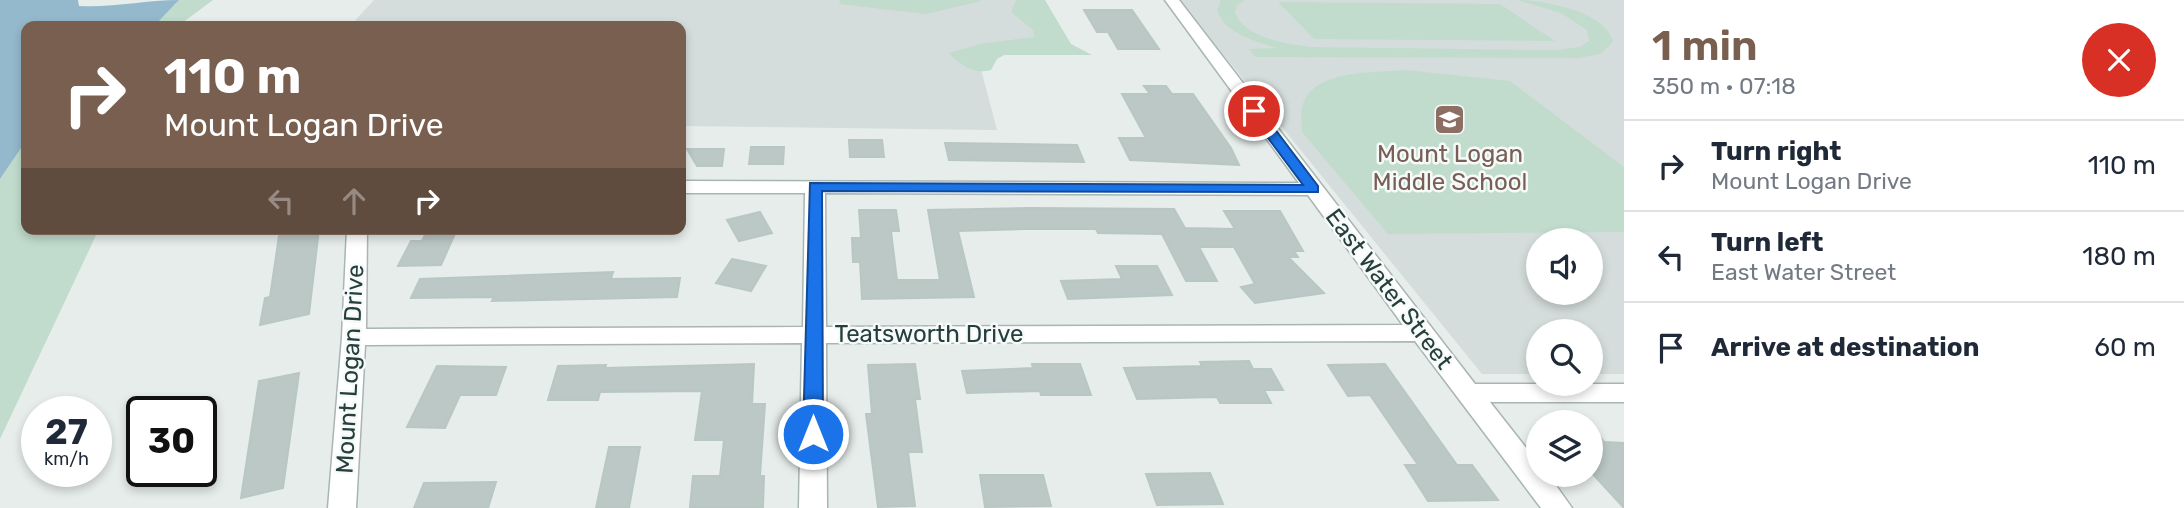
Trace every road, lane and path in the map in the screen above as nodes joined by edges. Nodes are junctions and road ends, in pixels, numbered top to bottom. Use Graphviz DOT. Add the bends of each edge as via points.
graph roads {
  1 [pos="1172,0"];
  2 [pos="815,186"];
  3 [pos="686,187"];
  4 [pos="1313,189"];
  5 [pos="357,235"];
  6 [pos="1421,333"];
  7 [pos="813,335"];
  8 [pos="354,337"];
  9 [pos="1469,393"];
  10 [pos="1624,393"];
  11 [pos="342,508"];
  12 [pos="813,508"];
  13 [pos="1558,508"];
  1 -- 4 [label="street, East Water Street"];
  2 -- 3 [label="street"];
  2 -- 4 [label="street"];
  2 -- 7 [label="street"];
  4 -- 6 [label="street, East Water Street"];
  5 -- 8 [label="street, Mount Logan Drive"];
  6 -- 7 [label="street, Teatsworth Drive"];
  6 -- 9 [label="street, East Water Street"];
  7 -- 8 [label="street, Teatsworth Drive"];
  7 -- 12 [label="street"];
  8 -- 11 [label="street, Mount Logan Drive"];
  9 -- 10 [label="street"];
  9 -- 13 [label="street, East Water Street"];
}
